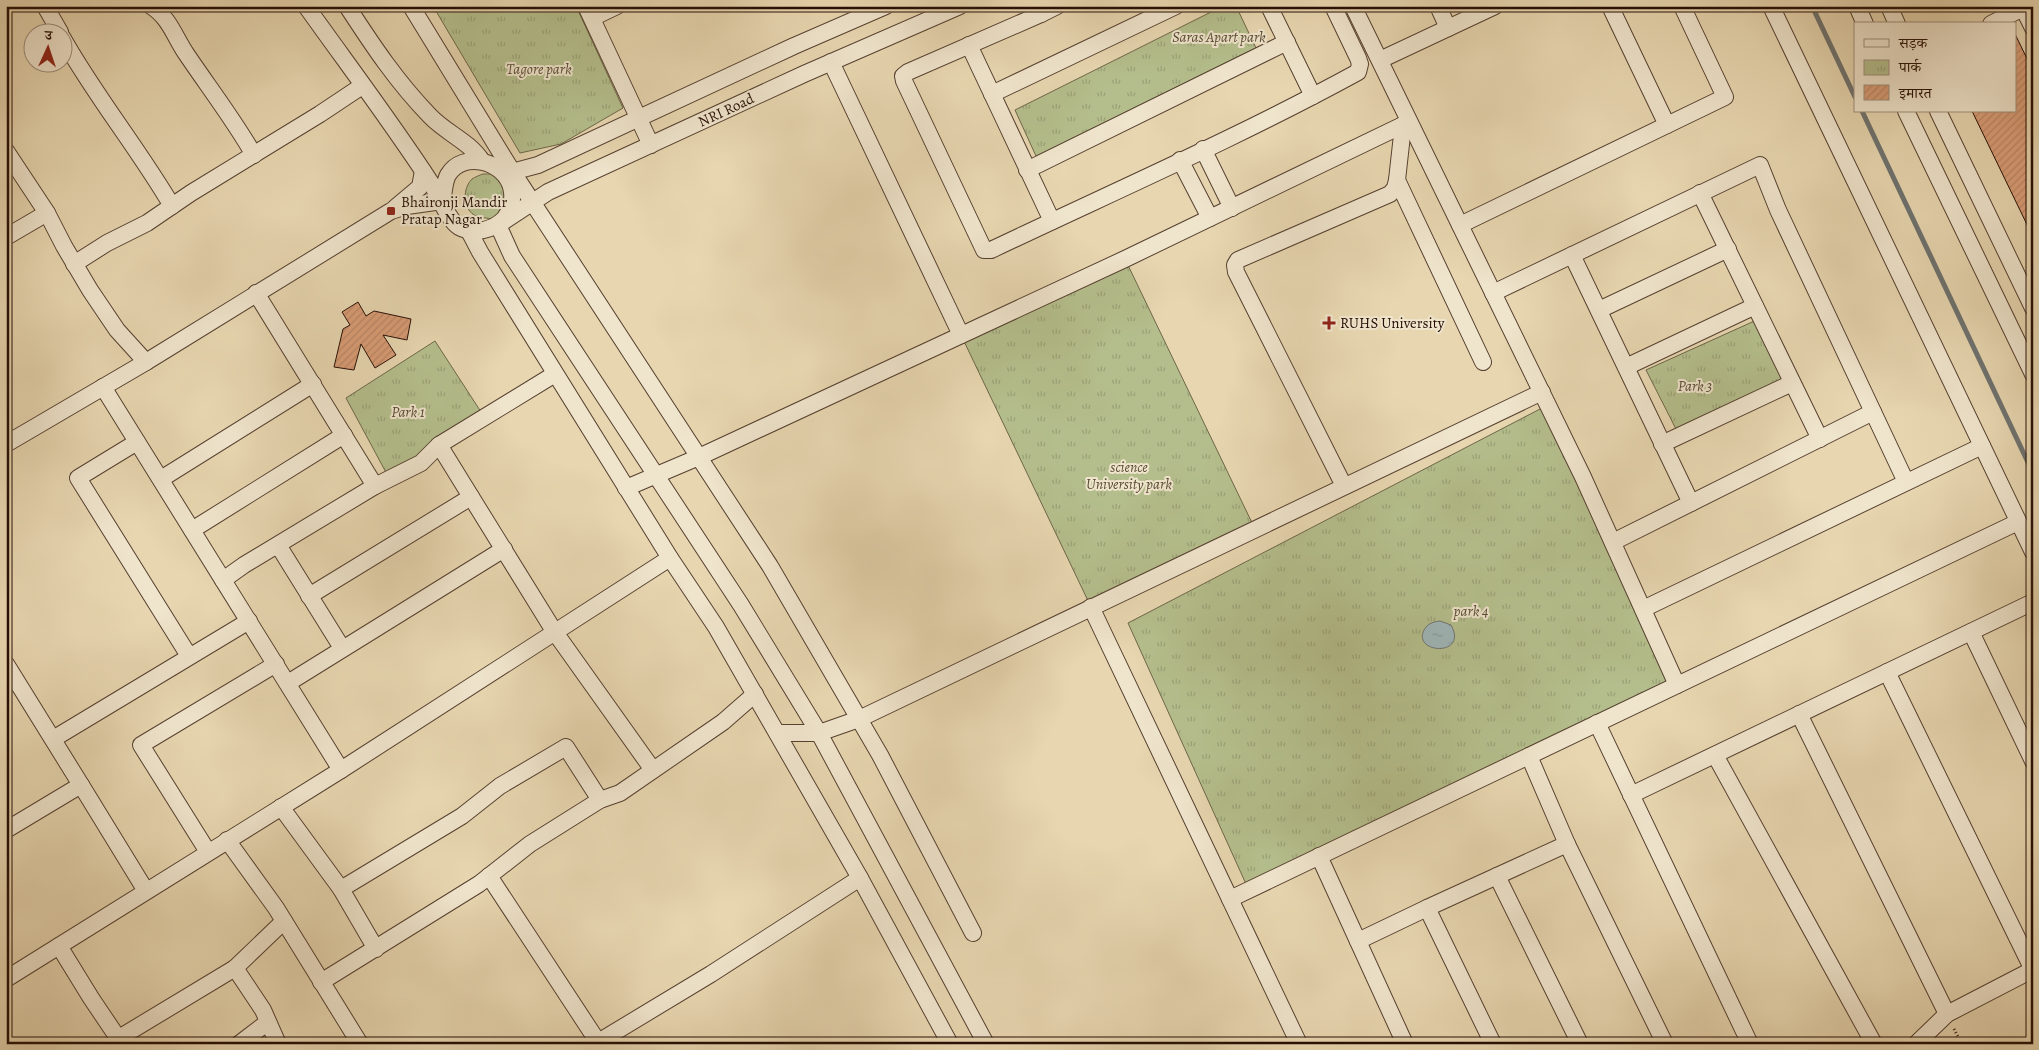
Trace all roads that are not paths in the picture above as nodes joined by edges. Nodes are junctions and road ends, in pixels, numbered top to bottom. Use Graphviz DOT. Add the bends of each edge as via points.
graph roads {
  1 [pos="45,6"];
  2 [pos="151,6"];
  3 [pos="306,6"];
  4 [pos="347,6"];
  5 [pos="411,6"];
  6 [pos="617,6"];
  7 [pos="886,6"];
  8 [pos="960,6"];
  9 [pos="1057,6"];
  10 [pos="1176,6"];
  11 [pos="1269,6"];
  12 [pos="1334,6"];
  13 [pos="1353,6"];
  14 [pos="1438,6"];
  15 [pos="1495,6"];
  16 [pos="1610,6"];
  17 [pos="1682,6"];
  18 [pos="1771,6"];
  19 [pos="1857,6"];
  20 [pos="1889,6"];
  21 [pos="2029,7"];
  22 [pos="1039,10"];
  23 [pos="589,12"];
  24 [pos="54,22"];
  25 [pos="1864,22"];
  26 [pos="1896,22"];
  27 [pos="1996,22"];
  28 [pos="1448,28"];
  29 [pos="2033,28"];
  30 [pos="1287,42"];
  31 [pos="970,45"];
  32 [pos="72,54"];
  33 [pos="1380,60"];
  34 [pos="832,62"];
  35 [pos="362,86"];
  36 [pos="992,94"];
  37 [pos="1313,96"];
  38 [pos="1906,112"];
  39 [pos="1938,112"];
  40 [pos="638,118"];
  41 [pos="1406,124"];
  42 [pos="1667,125"];
  43 [pos="651,145"];
  44 [pos="1204,149"];
  45 [pos="6,151"];
  46 [pos="254,155"];
  47 [pos="1180,160"];
  48 [pos="482,161"];
  49 [pos="1028,170"];
  50 [pos="422,171"];
  51 [pos="508,173"];
  52 [pos="1398,180"];
  53 [pos="1700,193"];
  54 [pos="442,201"];
  55 [pos="533,202"];
  56 [pos="172,206"];
  57 [pos="1232,208"];
  58 [pos="391,211"];
  59 [pos="47,213"];
  60 [pos="1210,218"];
  61 [pos="1052,222"];
  62 [pos="498,225"];
  63 [pos="1460,225"];
  64 [pos="469,231"];
  65 [pos="6,237"];
  66 [pos="1728,249"];
  67 [pos="1572,255"];
  68 [pos="74,264"];
  69 [pos="256,293"];
  70 [pos="1493,293"];
  71 [pos="1755,306"];
  72 [pos="2033,308"];
  73 [pos="1599,310"];
  74 [pos="961,335"];
  75 [pos="146,362"];
  76 [pos="1483,362"];
  77 [pos="1626,367"];
  78 [pos="555,374"];
  79 [pos="2033,374"];
  80 [pos="1792,382"];
  81 [pos="312,384"];
  82 [pos="103,387"];
  83 [pos="1542,392"];
  84 [pos="1873,412"];
  85 [pos="344,435"];
  86 [pos="1820,439"];
  87 [pos="137,442"];
  88 [pos="6,444"];
  89 [pos="1662,444"];
  90 [pos="439,445"];
  91 [pos="1982,446"];
  92 [pos="699,457"];
  93 [pos="655,475"];
  94 [pos="160,479"];
  95 [pos="1906,482"];
  96 [pos="375,486"];
  97 [pos="1344,486"];
  98 [pos="626,488"];
  99 [pos="472,497"];
  100 [pos="1691,503"];
  101 [pos="2018,522"];
  102 [pos="192,530"];
  103 [pos="1613,542"];
  104 [pos="278,545"];
  105 [pos="504,549"];
  106 [pos="2033,552"];
  107 [pos="670,558"];
  108 [pos="223,580"];
  109 [pos="309,596"];
  110 [pos="2033,602"];
  111 [pos="1092,608"];
  112 [pos="1643,609"];
  113 [pos="249,621"];
  114 [pos="554,631"];
  115 [pos="1971,632"];
  116 [pos="342,648"];
  117 [pos="189,656"];
  118 [pos="6,664"];
  119 [pos="276,664"];
  120 [pos="1887,672"];
  121 [pos="288,683"];
  122 [pos="1677,685"];
  123 [pos="755,694"];
  124 [pos="1799,714"];
  125 [pos="859,719"];
  126 [pos="1596,723"];
  127 [pos="777,733"];
  128 [pos="819,733"];
  129 [pos="53,738"];
  130 [pos="1715,755"];
  131 [pos="1529,756"];
  132 [pos="2033,761"];
  133 [pos="341,770"];
  134 [pos="653,770"];
  135 [pos="81,785"];
  136 [pos="1631,795"];
  137 [pos="600,800"];
  138 [pos="282,806"];
  139 [pos="6,830"];
  140 [pos="227,840"];
  141 [pos="1567,844"];
  142 [pos="208,852"];
  143 [pos="1319,856"];
  144 [pos="489,876"];
  145 [pos="1497,876"];
  146 [pos="860,878"];
  147 [pos="342,889"];
  148 [pos="146,891"];
  149 [pos="1230,899"];
  150 [pos="1426,908"];
  151 [pos="284,921"];
  152 [pos="973,933"];
  153 [pos="1358,942"];
  154 [pos="59,946"];
  155 [pos="376,949"];
  156 [pos="235,968"];
  157 [pos="2032,970"];
  158 [pos="6,979"];
  159 [pos="321,982"];
  160 [pos="1947,1014"];
  161 [pos="268,1022"];
  162 [pos="120,1041"];
  163 [pos="597,1043"];
  164 [pos="239,1044"];
  165 [pos="278,1044"];
  166 [pos="360,1044"];
  167 [pos="950,1044"];
  168 [pos="986,1044"];
  169 [pos="1299,1044"];
  170 [pos="1406,1044"];
  171 [pos="1493,1044"];
  172 [pos="1580,1044"];
  173 [pos="1665,1044"];
  174 [pos="1750,1044"];
  175 [pos="1874,1044"];
  176 [pos="1916,1044"];
  1 -- 24 [label="street"];
  2 -- 46 [label="street" via="162,13"];
  3 -- 35 [label="street"];
  4 -- 48 [label="street" via="395,77 432,118 477,153"];
  5 -- 51 [label="street"];
  6 -- 23 [label="street"];
  7 -- 40 [label="street, NRI Road"];
  8 -- 34 [label="street, NRI Road"];
  9 -- 22 [label="street"];
  10 -- 36 [label="street"];
  11 -- 30 [label="street"];
  12 -- 37 [label="street" via="1360,64 1358,72"];
  13 -- 33 [label="street"];
  14 -- 28 [label="street"];
  15 -- 28 [label="street"];
  16 -- 42 [label="street"];
  17 -- 42 [label="street" via="1725,97"];
  18 -- 91 [label="street"];
  19 -- 25 [label="street"];
  20 -- 26 [label="street"];
  21 -- 27 [label="street"];
  21 -- 29 [label="street"];
  22 -- 31 [label="street"];
  23 -- 40 [label="street"];
  28 -- 33 [label="street"];
  30 -- 37 [label="street"];
  30 -- 49 [label="street"];
  31 -- 36 [label="street"];
  31 -- 61 [label="street" via="903,76 912,99 984,250 991,250"];
  32 -- 56 [label="street" via="107,109 148,164"];
  33 -- 41 [label="street"];
  34 -- 43 [label="street, NRI Road"];
  34 -- 74 [label="street"];
  35 -- 46 [label="street"];
  35 -- 50 [label="street"];
  36 -- 49 [label="street"];
  37 -- 44 [label="street"];
  38 -- 79 [label="street"];
  39 -- 72 [label="street"];
  40 -- 43 [label="street"];
  40 -- 51 [label="street, NRI Road" via="538,165"];
  41 -- 52 [label="street"];
  41 -- 57 [label="street"];
  41 -- 63 [label="street"];
  42 -- 63 [label="street"];
  43 -- 55 [label="street, NRI Road"];
  44 -- 47 [label="street"];
  44 -- 57 [label="street"];
  45 -- 59 [label="street"];
  46 -- 56 [label="street"];
  47 -- 60 [label="street"];
  47 -- 61 [label="street"];
  48 -- 51 [label="street"];
  48 -- 54 [label="street" via="469,161 457,166 447,176"];
  49 -- 61 [label="street"];
  50 -- 54 [label="street"];
  50 -- 58 [label="street" via="420,187"];
  51 -- 55 [label="street"];
  51 -- 62 [label="street" via="512,200 508,214"];
  52 -- 76 [label="street"];
  52 -- 97 [label="street" via="1390,194 1238,260 1235,265"];
  53 -- 66 [label="street"];
  53 -- 67 [label="street"];
  53 -- 84 [label="street" via="1760,165"];
  54 -- 58 [label="street"];
  54 -- 64 [label="street" via="451,221"];
  55 -- 62 [label="street, NRI Road"];
  55 -- 92 [label="street"];
  56 -- 68 [label="street"];
  57 -- 60 [label="street"];
  58 -- 69 [label="street"];
  59 -- 65 [label="street"];
  59 -- 68 [label="street"];
  60 -- 74 [label="street"];
  62 -- 64 [label="street" via="477,232"];
  62 -- 93 [label="street" via="512,256"];
  63 -- 70 [label="street"];
  64 -- 78 [label="street"];
  66 -- 71 [label="street"];
  66 -- 73 [label="street"];
  67 -- 70 [label="street"];
  67 -- 73 [label="street"];
  68 -- 75 [label="street" via="117,330"];
  69 -- 75 [label="street"];
  69 -- 81 [label="street"];
  70 -- 83 [label="street"];
  71 -- 77 [label="street"];
  71 -- 80 [label="street"];
  73 -- 77 [label="street"];
  74 -- 92 [label="street"];
  75 -- 82 [label="street"];
  77 -- 89 [label="street"];
  78 -- 90 [label="street"];
  78 -- 98 [label="street"];
  80 -- 86 [label="street"];
  80 -- 89 [label="street"];
  81 -- 85 [label="street"];
  81 -- 94 [label="street"];
  82 -- 87 [label="street"];
  82 -- 88 [label="street"];
  83 -- 97 [label="street"];
  83 -- 103 [label="street"];
  84 -- 86 [label="street"];
  84 -- 95 [label="street"];
  85 -- 96 [label="street"];
  85 -- 102 [label="street"];
  86 -- 100 [label="street"];
  87 -- 94 [label="street"];
  87 -- 117 [label="street" via="78,478"];
  89 -- 100 [label="street"];
  90 -- 96 [label="street" via="421,463"];
  90 -- 99 [label="street"];
  91 -- 95 [label="street"];
  91 -- 101 [label="street"];
  92 -- 93 [label="street"];
  92 -- 125 [label="street" via="770,566"];
  93 -- 98 [label="street"];
  93 -- 128 [label="street" via="741,605"];
  94 -- 102 [label="street"];
  95 -- 112 [label="street"];
  96 -- 104 [label="street"];
  97 -- 111 [label="street"];
  98 -- 107 [label="street"];
  99 -- 105 [label="street"];
  99 -- 109 [label="street"];
  100 -- 103 [label="street"];
  101 -- 106 [label="street"];
  101 -- 122 [label="street"];
  102 -- 108 [label="street"];
  103 -- 112 [label="street"];
  104 -- 108 [label="street"];
  104 -- 109 [label="street"];
  105 -- 114 [label="street"];
  105 -- 116 [label="street"];
  107 -- 114 [label="street"];
  107 -- 123 [label="street"];
  108 -- 113 [label="street"];
  109 -- 116 [label="street"];
  110 -- 115 [label="street"];
  111 -- 125 [label="street"];
  111 -- 149 [label="street"];
  112 -- 122 [label="street"];
  113 -- 117 [label="street"];
  113 -- 119 [label="street"];
  114 -- 133 [label="street"];
  114 -- 134 [label="street"];
  115 -- 120 [label="street"];
  115 -- 132 [label="street"];
  116 -- 121 [label="street"];
  117 -- 129 [label="street"];
  118 -- 129 [label="street"];
  119 -- 121 [label="street"];
  119 -- 142 [label="street" via="141,745"];
  120 -- 124 [label="street"];
  120 -- 157 [label="street"];
  121 -- 133 [label="street"];
  122 -- 126 [label="street"];
  123 -- 127 [label="street"];
  123 -- 134 [label="street" via="723,722"];
  124 -- 130 [label="street"];
  124 -- 160 [label="street"];
  125 -- 128 [label="street"];
  125 -- 152 [label="street"];
  126 -- 131 [label="street"];
  126 -- 136 [label="street"];
  127 -- 128 [label="street"];
  127 -- 146 [label="street"];
  128 -- 168 [label="street"];
  129 -- 135 [label="street"];
  130 -- 136 [label="street"];
  130 -- 175 [label="street"];
  131 -- 141 [label="street"];
  131 -- 143 [label="street"];
  133 -- 138 [label="street"];
  134 -- 137 [label="street" via="620,793"];
  135 -- 139 [label="street"];
  135 -- 148 [label="street"];
  136 -- 174 [label="street"];
  137 -- 144 [label="street" via="530,844"];
  137 -- 147 [label="street" via="566,747 500,786 462,816"];
  138 -- 140 [label="street"];
  138 -- 147 [label="street"];
  140 -- 142 [label="street"];
  140 -- 151 [label="street"];
  141 -- 145 [label="street"];
  141 -- 173 [label="street"];
  142 -- 148 [label="street"];
  143 -- 149 [label="street"];
  143 -- 153 [label="street"];
  144 -- 155 [label="street"];
  144 -- 163 [label="street"];
  145 -- 150 [label="street"];
  145 -- 172 [label="street"];
  146 -- 163 [label="street"];
  146 -- 167 [label="street"];
  147 -- 155 [label="street"];
  148 -- 154 [label="street"];
  149 -- 169 [label="street"];
  150 -- 153 [label="street"];
  150 -- 171 [label="street"];
  151 -- 156 [label="street"];
  151 -- 159 [label="street"];
  153 -- 170 [label="street"];
  154 -- 158 [label="street"];
  154 -- 162 [label="street"];
  155 -- 159 [label="street"];
  156 -- 161 [label="street"];
  156 -- 162 [label="street"];
  157 -- 160 [label="street"];
  159 -- 166 [label="street"];
  160 -- 176 [label="street"];
  161 -- 164 [label="street"];
  161 -- 165 [label="street"];
}
